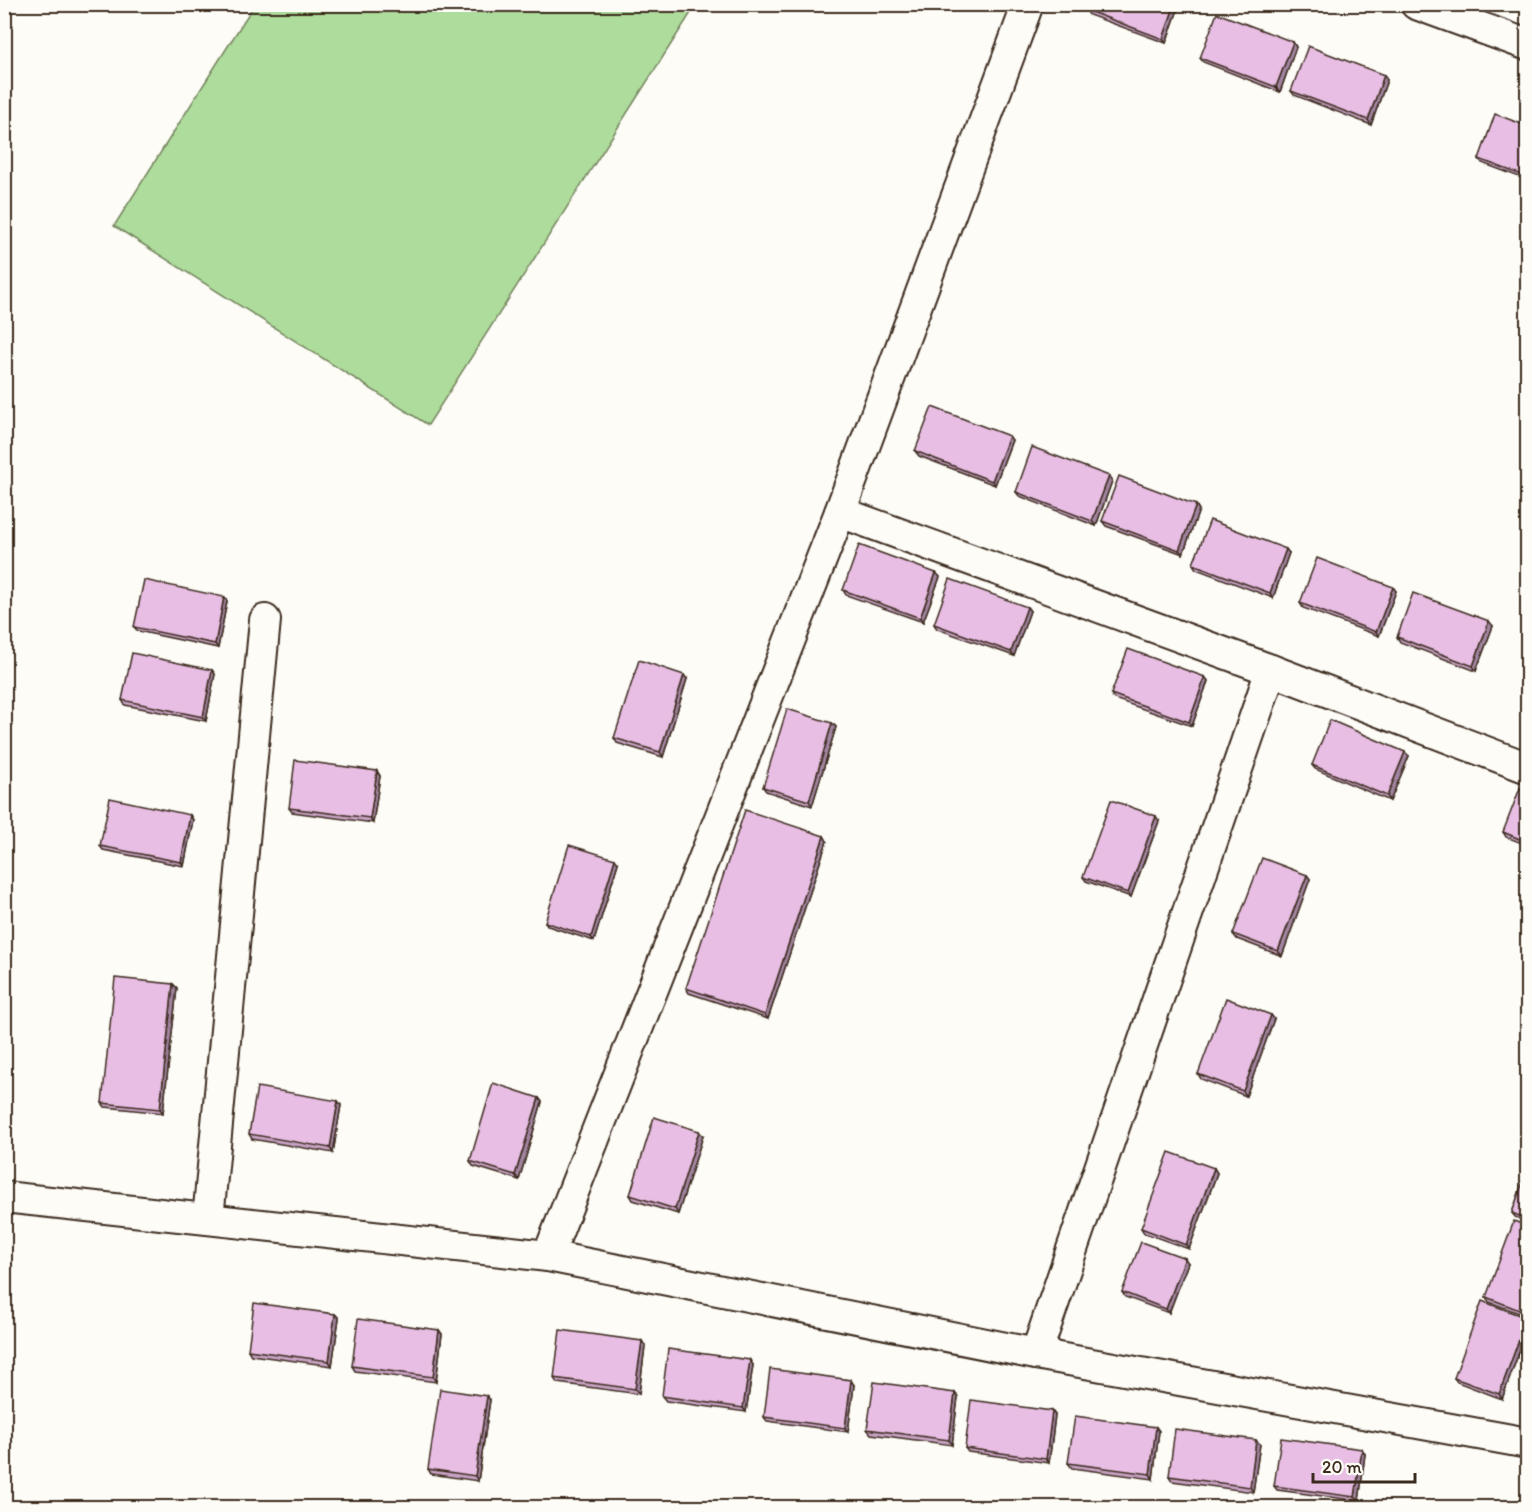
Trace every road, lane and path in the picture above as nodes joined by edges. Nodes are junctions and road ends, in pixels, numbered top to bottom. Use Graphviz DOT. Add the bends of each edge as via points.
graph roads {
  1 [pos="1028,4"];
  2 [pos="1416,4"];
  3 [pos="1527,45"];
  4 [pos="840,512"];
  5 [pos="265,620"];
  6 [pos="1271,670"];
  7 [pos="1527,768"];
  8 [pos="4,1197"];
  9 [pos="208,1219"];
  10 [pos="548,1256"];
  11 [pos="1036,1354"];
  12 [pos="1526,1439"];
  1 -- 4 [label="street"];
  2 -- 3 [label="street"];
  4 -- 6 [label="street"];
  4 -- 10 [label="street"];
  5 -- 9 [label="street"];
  6 -- 7 [label="street"];
  6 -- 11 [label="street"];
  8 -- 9 [label="street"];
  9 -- 10 [label="street"];
  10 -- 11 [label="street"];
  11 -- 12 [label="street"];
}
